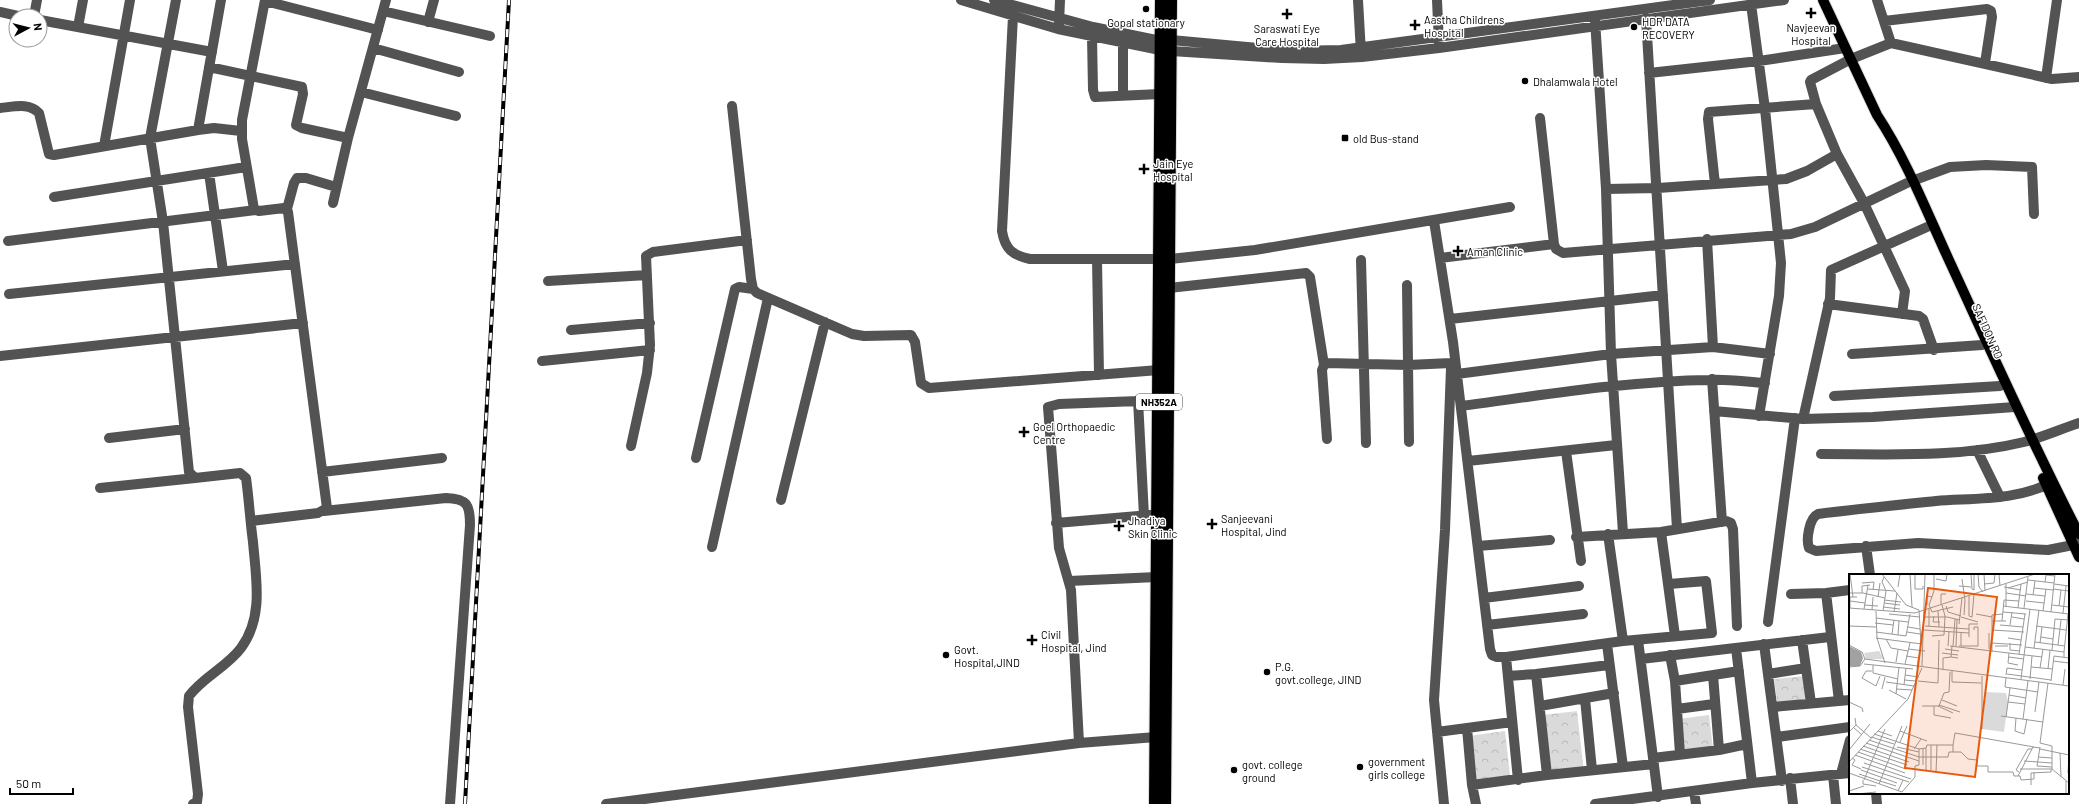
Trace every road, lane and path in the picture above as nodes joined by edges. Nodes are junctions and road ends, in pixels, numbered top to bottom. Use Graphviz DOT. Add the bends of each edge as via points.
graph roads {
  1 [pos="84,0"];
  2 [pos="130,0"];
  3 [pos="176,0"];
  4 [pos="221,0"];
  5 [pos="386,0"];
  6 [pos="434,0"];
  7 [pos="961,0"];
  8 [pos="1060,0"];
  9 [pos="1160,0"];
  10 [pos="1171,0"];
  11 [pos="1358,0"];
  12 [pos="1437,0"];
  13 [pos="1710,0"];
  14 [pos="1784,0"];
  15 [pos="1823,0"];
  16 [pos="1877,0"];
  17 [pos="2057,0"];
  18 [pos="265,1"];
  19 [pos="1000,1"];
  20 [pos="1751,4"];
  21 [pos="383,11"];
  22 [pos="1013,16"];
  23 [pos="1060,18"];
  24 [pos="1646,18"];
  25 [pos="1595,20"];
  26 [pos="48,21"];
  27 [pos="1884,21"];
  28 [pos="428,22"];
  29 [pos="78,27"];
  30 [pos="1058,29"];
  31 [pos="378,30"];
  32 [pos="123,36"];
  33 [pos="490,36"];
  34 [pos="1092,37"];
  35 [pos="1123,43"];
  36 [pos="1439,43"];
  37 [pos="1891,43"];
  38 [pos="167,44"];
  39 [pos="1166,46"];
  40 [pos="373,48"];
  41 [pos="1845,48"];
  42 [pos="212,52"];
  43 [pos="1361,52"];
  44 [pos="1851,59"];
  45 [pos="1759,61"];
  46 [pos="1985,63"];
  47 [pos="209,66"];
  48 [pos="459,72"];
  49 [pos="1649,73"];
  50 [pos="251,75"];
  51 [pos="2079,77"];
  52 [pos="2046,78"];
  53 [pos="361,92"];
  54 [pos="1160,94"];
  55 [pos="1123,96"];
  56 [pos="1816,104"];
  57 [pos="732,106"];
  58 [pos="0,108"];
  59 [pos="1765,109"];
  60 [pos="456,116"];
  61 [pos="1540,118"];
  62 [pos="198,130"];
  63 [pos="241,131"];
  64 [pos="150,138"];
  65 [pos="348,138"];
  66 [pos="104,146"];
  67 [pos="1837,154"];
  68 [pos="246,168"];
  69 [pos="209,173"];
  70 [pos="1772,180"];
  71 [pos="156,181"];
  72 [pos="1910,182"];
  73 [pos="1715,184"];
  74 [pos="336,187"];
  75 [pos="1658,188"];
  76 [pos="1606,189"];
  77 [pos="54,197"];
  78 [pos="333,203"];
  79 [pos="1864,203"];
  80 [pos="1510,207"];
  81 [pos="287,209"];
  82 [pos="256,210"];
  83 [pos="2034,214"];
  84 [pos="214,216"];
  85 [pos="1434,221"];
  86 [pos="163,222"];
  87 [pos="1927,227"];
  88 [pos="1779,236"];
  89 [pos="1707,239"];
  90 [pos="747,240"];
  91 [pos="8,241"];
  92 [pos="1554,244"];
  93 [pos="1660,245"];
  94 [pos="1884,247"];
  95 [pos="1608,249"];
  96 [pos="1440,258"];
  97 [pos="1097,259"];
  98 [pos="1164,259"];
  99 [pos="1361,260"];
  100 [pos="294,264"];
  101 [pos="223,271"];
  102 [pos="647,275"];
  103 [pos="169,277"];
  104 [pos="548,281"];
  105 [pos="1407,285"];
  106 [pos="1170,288"];
  107 [pos="753,289"];
  108 [pos="9,294"];
  109 [pos="1663,295"];
  110 [pos="768,298"];
  111 [pos="1610,300"];
  112 [pos="1828,304"];
  113 [pos="1902,314"];
  114 [pos="1450,319"];
  115 [pos="650,322"];
  116 [pos="824,322"];
  117 [pos="302,323"];
  118 [pos="571,330"];
  119 [pos="175,337"];
  120 [pos="1453,342"];
  121 [pos="1982,345"];
  122 [pos="1713,347"];
  123 [pos="650,350"];
  124 [pos="1666,350"];
  125 [pos="1934,350"];
  126 [pos="1611,354"];
  127 [pos="1770,354"];
  128 [pos="1852,354"];
  129 [pos="0,356"];
  130 [pos="542,361"];
  131 [pos="1451,363"];
  132 [pos="1365,364"];
  133 [pos="1324,365"];
  134 [pos="1408,365"];
  135 [pos="1159,370"];
  136 [pos="1457,374"];
  137 [pos="1099,375"];
  138 [pos="1712,379"];
  139 [pos="1667,382"];
  140 [pos="1765,383"];
  141 [pos="1614,386"];
  142 [pos="2000,386"];
  143 [pos="1834,396"];
  144 [pos="1138,400"];
  145 [pos="1164,400"];
  146 [pos="1461,406"];
  147 [pos="2012,407"];
  148 [pos="1714,412"];
  149 [pos="1759,416"];
  150 [pos="1799,419"];
  151 [pos="2079,422"];
  152 [pos="185,429"];
  153 [pos="109,438"];
  154 [pos="1327,439"];
  155 [pos="2028,441"];
  156 [pos="1409,442"];
  157 [pos="1366,443"];
  158 [pos="1616,445"];
  159 [pos="631,446"];
  160 [pos="1977,450"];
  161 [pos="1566,451"];
  162 [pos="1821,454"];
  163 [pos="442,458"];
  164 [pos="696,458"];
  165 [pos="1468,461"];
  166 [pos="322,472"];
  167 [pos="195,478"];
  168 [pos="2049,484"];
  169 [pos="100,488"];
  170 [pos="2000,497"];
  171 [pos="781,500"];
  172 [pos="324,511"];
  173 [pos="1158,514"];
  174 [pos="1144,516"];
  175 [pos="250,521"];
  176 [pos="1722,522"];
  177 [pos="1056,523"];
  178 [pos="1677,529"];
  179 [pos="1623,532"];
  180 [pos="1661,532"];
  181 [pos="1608,534"];
  182 [pos="2079,534"];
  183 [pos="1576,537"];
  184 [pos="1550,540"];
  185 [pos="2076,542"];
  186 [pos="1478,546"];
  187 [pos="1866,546"];
  188 [pos="712,547"];
  189 [pos="2079,557"];
  190 [pos="1581,561"];
  191 [pos="1870,574"];
  192 [pos="1157,577"];
  193 [pos="1069,581"];
  194 [pos="1669,584"];
  195 [pos="1579,586"];
  196 [pos="1849,590"];
  197 [pos="1826,593"];
  198 [pos="1791,594"];
  199 [pos="1484,598"];
  200 [pos="1583,614"];
  201 [pos="1768,622"];
  202 [pos="1487,625"];
  203 [pos="1737,626"];
  204 [pos="1675,636"];
  205 [pos="1830,637"];
  206 [pos="1638,640"];
  207 [pos="1802,640"];
  208 [pos="1623,641"];
  209 [pos="1607,644"];
  210 [pos="1764,644"];
  211 [pos="1736,648"];
  212 [pos="1670,655"];
  213 [pos="1506,657"];
  214 [pos="1641,659"];
  215 [pos="1610,665"];
  216 [pos="1806,668"];
  217 [pos="1739,671"];
  218 [pos="1536,674"];
  219 [pos="1768,674"];
  220 [pos="1508,676"];
  221 [pos="1713,676"];
  222 [pos="1675,681"];
  223 [pos="1614,693"];
  224 [pos="1585,699"];
  225 [pos="1849,700"];
  226 [pos="1839,701"];
  227 [pos="1811,703"];
  228 [pos="1714,704"];
  229 [pos="1540,706"];
  230 [pos="1773,707"];
  231 [pos="1677,709"];
  232 [pos="1512,722"];
  233 [pos="1849,727"];
  234 [pos="1467,728"];
  235 [pos="1436,732"];
  236 [pos="1777,736"];
  237 [pos="1156,738"];
  238 [pos="1079,743"];
  239 [pos="1747,744"];
  240 [pos="1849,744"];
  241 [pos="1719,750"];
  242 [pos="1680,754"];
  243 [pos="1654,761"];
  244 [pos="1623,767"];
  245 [pos="1592,770"];
  246 [pos="1547,774"];
  247 [pos="1841,774"];
  248 [pos="1518,780"];
  249 [pos="1786,780"];
  250 [pos="1752,783"];
  251 [pos="1472,785"];
  252 [pos="1694,792"];
  253 [pos="1876,794"];
  254 [pos="1658,796"];
  255 [pos="1639,801"];
  256 [pos="194,804"];
  257 [pos="450,804"];
  258 [pos="606,804"];
  259 [pos="1155,804"];
  260 [pos="1165,804"];
  261 [pos="1444,804"];
  262 [pos="1476,804"];
  263 [pos="1595,804"];
  264 [pos="1696,804"];
  265 [pos="1793,804"];
  266 [pos="1836,804"];
  267 [pos="1877,804"];
  1 -- 29 [label="street"];
  2 -- 32 [label="street"];
  3 -- 38 [label="street"];
  4 -- 42 [label="street"];
  5 -- 21 [label="street"];
  6 -- 28 [label="street"];
  7 -- 22 [label="street"];
  8 -- 23 [label="street"];
  9 -- 39 [label="highway, NH352A"];
  10 -- 39 [label="highway, NH352A"];
  11 -- 43 [label="street"];
  12 -- 36 [label="street"];
  13 -- 25 [label="street"];
  14 -- 20 [label="street"];
  15 -- 41 [label="main road, SAFIDON RD"];
  16 -- 27 [label="street"];
  17 -- 52 [label="street"];
  18 -- 31 [label="street"];
  18 -- 50 [label="street"];
  19 -- 23 [label="street"];
  20 -- 24 [label="street"];
  20 -- 45 [label="street"];
  21 -- 28 [label="street"];
  21 -- 31 [label="street"];
  22 -- 30 [label="street"];
  22 -- 97 [label="street" via="1002,231 1004,242 1010,252 1030,259"];
  23 -- 30 [label="street"];
  23 -- 39 [label="street"];
  24 -- 25 [label="street"];
  24 -- 49 [label="street"];
  25 -- 36 [label="street"];
  25 -- 76 [label="street"];
  26 -- 29 [label="street"];
  27 -- 37 [label="street"];
  27 -- 46 [label="street" via="1987,9 1992,12 1992,17"];
  28 -- 33 [label="street"];
  29 -- 32 [label="street"];
  30 -- 34 [label="street"];
  31 -- 40 [label="street"];
  32 -- 38 [label="street"];
  32 -- 66 [label="street"];
  34 -- 35 [label="street"];
  34 -- 55 [label="street" via="1093,94 1095,97"];
  35 -- 39 [label="street"];
  35 -- 55 [label="street"];
  36 -- 43 [label="street"];
  37 -- 44 [label="street"];
  37 -- 46 [label="street"];
  38 -- 42 [label="street"];
  38 -- 64 [label="street"];
  39 -- 43 [label="street"];
  39 -- 54 [label="highway, NH352A"];
  39 -- 98 [label="highway, NH352A"];
  40 -- 48 [label="street"];
  40 -- 53 [label="street"];
  41 -- 44 [label="main road, SAFIDON RD"];
  41 -- 45 [label="street"];
  42 -- 47 [label="street"];
  44 -- 56 [label="street" via="1811,80 1810,86"];
  44 -- 72 [label="main road, SAFIDON RD" via="1877,115 1888,131"];
  45 -- 49 [label="street"];
  45 -- 59 [label="street"];
  46 -- 52 [label="street"];
  47 -- 50 [label="street"];
  47 -- 62 [label="street"];
  49 -- 75 [label="street"];
  50 -- 63 [label="street"];
  50 -- 65 [label="street" via="302,87 303,94 296,120 298,127"];
  51 -- 52 [label="street"];
  53 -- 60 [label="street"];
  53 -- 65 [label="street"];
  54 -- 55 [label="street"];
  54 -- 98 [label="highway, NH352A"];
  56 -- 59 [label="street"];
  56 -- 67 [label="street"];
  57 -- 90 [label="street"];
  58 -- 66 [label="street" via="34,108 38,113 49,154"];
  59 -- 70 [label="street"];
  59 -- 73 [label="street" via="1707,114"];
  61 -- 92 [label="street"];
  62 -- 63 [label="street" via="214,128"];
  62 -- 64 [label="street"];
  63 -- 68 [label="street"];
  64 -- 66 [label="street"];
  64 -- 71 [label="street"];
  65 -- 74 [label="street"];
  67 -- 70 [label="street" via="1796,176"];
  67 -- 79 [label="street"];
  68 -- 69 [label="street"];
  68 -- 82 [label="street" via="252,205"];
  69 -- 71 [label="street"];
  69 -- 84 [label="street"];
  70 -- 73 [label="street"];
  70 -- 88 [label="street"];
  71 -- 77 [label="street"];
  71 -- 86 [label="street"];
  72 -- 79 [label="street"];
  72 -- 83 [label="street" via="1950,167 2032,167"];
  72 -- 87 [label="main road, SAFIDON RD"];
  72 -- 147 [label="main road, SAFIDON RD"];
  73 -- 75 [label="street"];
  74 -- 78 [label="street"];
  74 -- 81 [label="street" via="298,178 294,183"];
  75 -- 76 [label="street"];
  75 -- 93 [label="street"];
  76 -- 95 [label="street"];
  79 -- 88 [label="street" via="1815,227"];
  79 -- 94 [label="street"];
  80 -- 85 [label="street"];
  81 -- 82 [label="street"];
  81 -- 100 [label="street"];
  82 -- 84 [label="street"];
  84 -- 86 [label="street"];
  84 -- 101 [label="street"];
  85 -- 96 [label="street"];
  85 -- 98 [label="street" via="1255,250"];
  86 -- 91 [label="street"];
  86 -- 103 [label="street"];
  87 -- 94 [label="street"];
  87 -- 121 [label="main road, SAFIDON RD"];
  88 -- 89 [label="street"];
  88 -- 127 [label="street" via="1781,279"];
  89 -- 93 [label="street"];
  89 -- 122 [label="street"];
  90 -- 102 [label="street" via="648,253"];
  90 -- 107 [label="street"];
  92 -- 95 [label="street" via="1559,252 1563,253"];
  92 -- 96 [label="street"];
  93 -- 95 [label="street"];
  93 -- 109 [label="street"];
  94 -- 112 [label="street" via="1831,270"];
  94 -- 113 [label="street" via="1905,291"];
  95 -- 111 [label="street"];
  96 -- 114 [label="street"];
  97 -- 98 [label="street"];
  97 -- 137 [label="street"];
  98 -- 106 [label="highway, NH352A"];
  98 -- 135 [label="highway, NH352A"];
  99 -- 132 [label="street"];
  100 -- 101 [label="street"];
  100 -- 117 [label="street"];
  101 -- 103 [label="street"];
  102 -- 104 [label="street"];
  102 -- 115 [label="street"];
  103 -- 108 [label="street"];
  103 -- 119 [label="street"];
  105 -- 134 [label="street"];
  106 -- 133 [label="street" via="1306,273 1310,277"];
  106 -- 145 [label="highway, NH352A"];
  107 -- 110 [label="street"];
  107 -- 164 [label="street" via="735,289"];
  109 -- 111 [label="street"];
  109 -- 124 [label="street"];
  110 -- 116 [label="street"];
  110 -- 188 [label="street"];
  111 -- 114 [label="street"];
  111 -- 126 [label="street"];
  112 -- 113 [label="street"];
  112 -- 150 [label="street"];
  113 -- 125 [label="street" via="1920,316 1923,319"];
  114 -- 120 [label="street"];
  115 -- 118 [label="street"];
  115 -- 123 [label="street"];
  116 -- 137 [label="street" via="858,335 911,335 915,342 921,383 929,388"];
  116 -- 171 [label="street"];
  117 -- 119 [label="street"];
  117 -- 166 [label="street"];
  119 -- 129 [label="street"];
  119 -- 152 [label="street"];
  120 -- 131 [label="street"];
  120 -- 136 [label="street"];
  121 -- 125 [label="street"];
  121 -- 142 [label="main road, SAFIDON RD"];
  122 -- 124 [label="street"];
  122 -- 127 [label="street"];
  123 -- 130 [label="street"];
  123 -- 159 [label="street"];
  124 -- 126 [label="street"];
  124 -- 139 [label="street"];
  125 -- 128 [label="street"];
  126 -- 136 [label="street"];
  126 -- 141 [label="street"];
  127 -- 140 [label="street"];
  131 -- 134 [label="street"];
  131 -- 235 [label="street" via="1445,530 1434,685"];
  132 -- 133 [label="street"];
  132 -- 134 [label="street"];
  132 -- 157 [label="street"];
  133 -- 154 [label="street"];
  134 -- 156 [label="street"];
  135 -- 137 [label="street"];
  135 -- 145 [label="highway, NH352A"];
  136 -- 146 [label="street"];
  138 -- 139 [label="street"];
  138 -- 140 [label="street"];
  138 -- 148 [label="street"];
  139 -- 141 [label="street"];
  139 -- 178 [label="street"];
  140 -- 149 [label="street"];
  141 -- 146 [label="street"];
  141 -- 158 [label="street"];
  142 -- 143 [label="street"];
  142 -- 147 [label="main road, SAFIDON RD"];
  144 -- 145 [label="street"];
  144 -- 174 [label="street"];
  144 -- 177 [label="street" via="1059,404 1048,407"];
  145 -- 173 [label="highway, NH352A"];
  145 -- 260 [label="highway, NH352A"];
  146 -- 165 [label="street"];
  147 -- 150 [label="street" via="1873,417"];
  147 -- 155 [label="main road, SAFIDON RD"];
  148 -- 149 [label="street"];
  148 -- 176 [label="street"];
  149 -- 150 [label="street"];
  150 -- 201 [label="street"];
  151 -- 155 [label="street"];
  152 -- 153 [label="street"];
  152 -- 167 [label="street" via="190,472"];
  155 -- 160 [label="street"];
  155 -- 168 [label="main road, SAFIDON RD"];
  158 -- 161 [label="street"];
  158 -- 179 [label="street"];
  160 -- 162 [label="street" via="1915,454"];
  160 -- 170 [label="street"];
  161 -- 165 [label="street"];
  161 -- 183 [label="street"];
  163 -- 166 [label="street"];
  165 -- 186 [label="street"];
  166 -- 172 [label="street" via="327,508"];
  167 -- 169 [label="street"];
  167 -- 175 [label="street" via="244,474"];
  168 -- 170 [label="street"];
  168 -- 182 [label="main road, SAFIDON RD"];
  168 -- 185 [label="main road, SAFIDON RD"];
  170 -- 187 [label="street" via="1936,501 1815,515 1807,539 1809,548 1813,551"];
  172 -- 175 [label="street"];
  172 -- 257 [label="street" via="446,498 462,500 467,505 470,525"];
  173 -- 174 [label="street"];
  173 -- 192 [label="highway, NH352A"];
  174 -- 177 [label="street"];
  175 -- 256 [label="street" via="257,593 256,612 248,638 234,656 189,696 188,707 198,794 197,802"];
  176 -- 178 [label="street"];
  176 -- 203 [label="street" via="1731,523 1733,529"];
  177 -- 193 [label="street" via="1060,556"];
  178 -- 180 [label="street"];
  179 -- 180 [label="street"];
  179 -- 181 [label="street"];
  180 -- 194 [label="street"];
  181 -- 183 [label="street"];
  181 -- 208 [label="street"];
  183 -- 190 [label="street"];
  184 -- 186 [label="street"];
  185 -- 187 [label="street" via="2048,550 1918,543"];
  185 -- 189 [label="main road, SAFIDON RD"];
  186 -- 199 [label="street"];
  187 -- 191 [label="street"];
  192 -- 193 [label="street"];
  192 -- 237 [label="highway, NH352A"];
  193 -- 238 [label="street"];
  194 -- 204 [label="street"];
  194 -- 204 [label="street" via="1706,581 1712,633"];
  195 -- 199 [label="street"];
  196 -- 197 [label="street"];
  197 -- 198 [label="street"];
  197 -- 205 [label="street"];
  199 -- 202 [label="street"];
  200 -- 202 [label="street"];
  202 -- 213 [label="street" via="1492,654"];
  204 -- 206 [label="street"];
  205 -- 207 [label="street"];
  205 -- 226 [label="street"];
  206 -- 208 [label="street"];
  206 -- 214 [label="street"];
  207 -- 210 [label="street"];
  207 -- 216 [label="street"];
  208 -- 209 [label="street"];
  209 -- 213 [label="street"];
  209 -- 215 [label="street"];
  210 -- 211 [label="street"];
  210 -- 219 [label="street"];
  211 -- 212 [label="street"];
  211 -- 217 [label="street"];
  212 -- 214 [label="street"];
  212 -- 222 [label="street"];
  213 -- 220 [label="street"];
  214 -- 243 [label="street"];
  215 -- 218 [label="street"];
  215 -- 223 [label="street"];
  216 -- 219 [label="street"];
  216 -- 227 [label="street"];
  217 -- 221 [label="street"];
  217 -- 239 [label="street"];
  218 -- 220 [label="street"];
  218 -- 229 [label="street"];
  219 -- 230 [label="street"];
  220 -- 232 [label="street"];
  221 -- 222 [label="street"];
  221 -- 228 [label="street"];
  222 -- 231 [label="street"];
  223 -- 224 [label="street"];
  223 -- 244 [label="street"];
  224 -- 229 [label="street"];
  224 -- 245 [label="street"];
  225 -- 226 [label="street"];
  226 -- 227 [label="street"];
  227 -- 230 [label="street"];
  228 -- 231 [label="street"];
  228 -- 241 [label="street"];
  229 -- 246 [label="street"];
  230 -- 236 [label="street"];
  231 -- 242 [label="street"];
  232 -- 234 [label="street"];
  232 -- 248 [label="street"];
  233 -- 236 [label="street"];
  234 -- 235 [label="street"];
  234 -- 251 [label="street"];
  235 -- 261 [label="street"];
  236 -- 249 [label="street"];
  237 -- 238 [label="street"];
  237 -- 259 [label="highway, NH352A"];
  238 -- 258 [label="street"];
  239 -- 241 [label="street"];
  239 -- 250 [label="street"];
  240 -- 247 [label="street"];
  241 -- 242 [label="street"];
  242 -- 243 [label="street"];
  243 -- 244 [label="street"];
  243 -- 254 [label="street"];
  244 -- 245 [label="street"];
  245 -- 246 [label="street"];
  246 -- 248 [label="street"];
  247 -- 249 [label="street"];
  247 -- 266 [label="street"];
  248 -- 251 [label="street"];
  249 -- 250 [label="street"];
  249 -- 265 [label="street"];
  250 -- 252 [label="street"];
  251 -- 262 [label="street"];
  252 -- 254 [label="street"];
  252 -- 264 [label="street"];
  253 -- 267 [label="street"];
  254 -- 255 [label="street"];
  255 -- 263 [label="street"];
}
